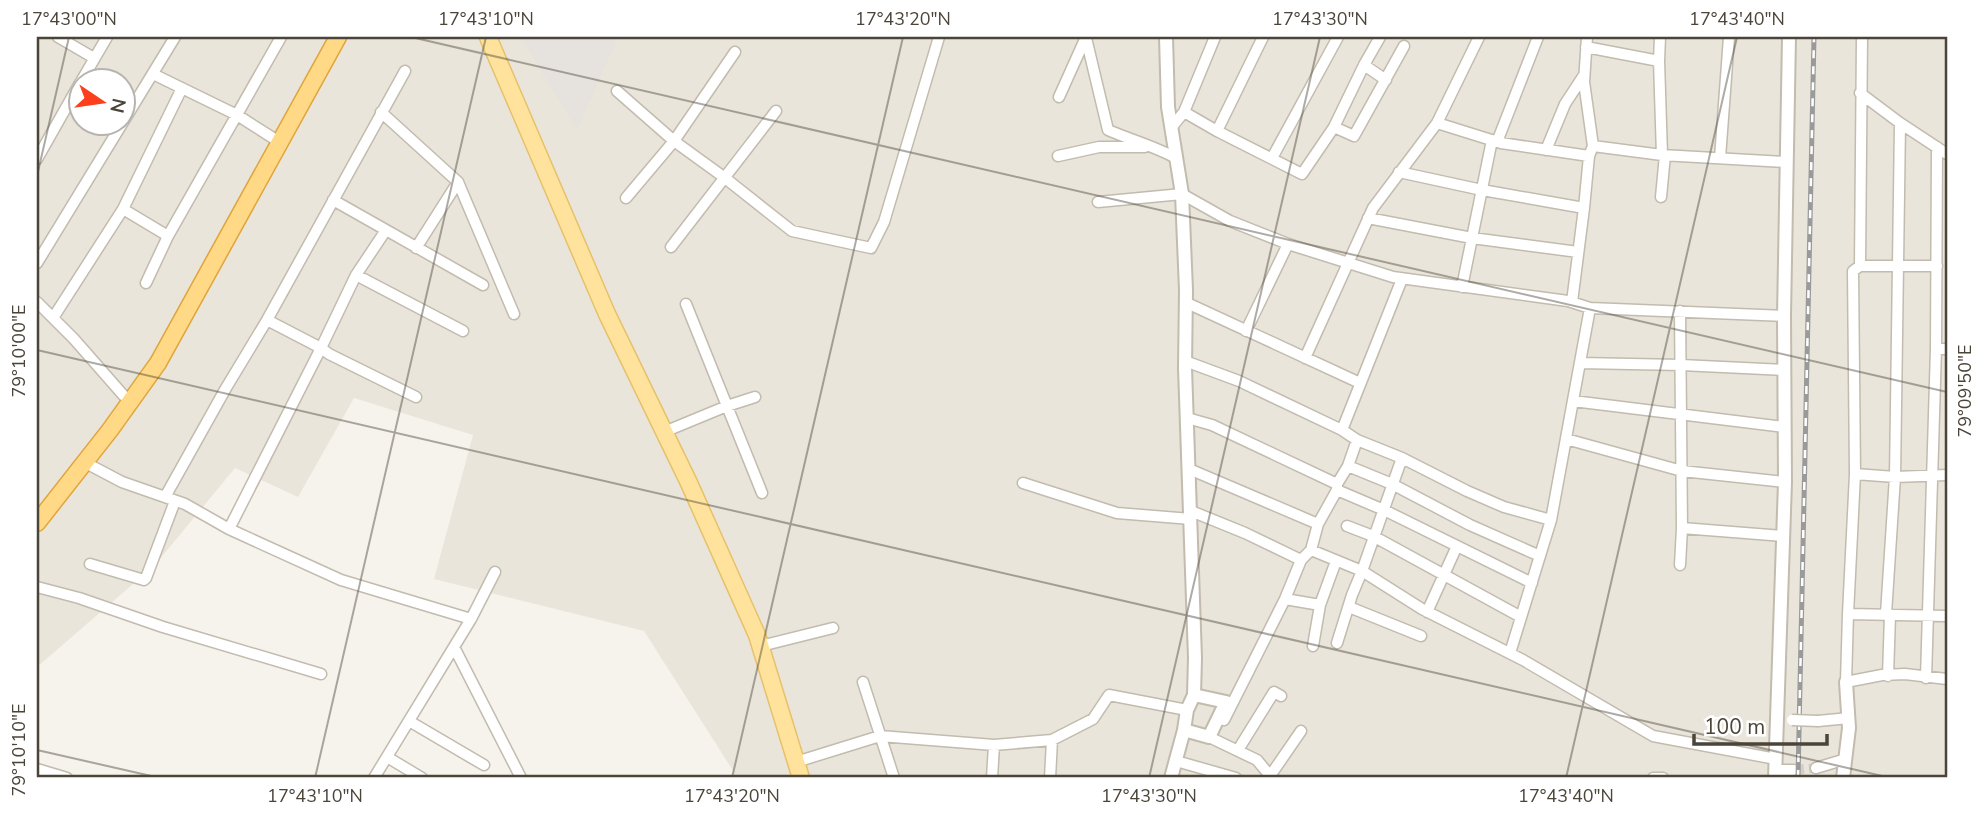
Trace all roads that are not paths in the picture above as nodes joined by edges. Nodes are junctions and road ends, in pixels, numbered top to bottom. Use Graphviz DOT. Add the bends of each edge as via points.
graph roads {
  1 [pos="58,37"];
  2 [pos="107,37"];
  3 [pos="176,37"];
  4 [pos="281,37"];
  5 [pos="330,37"];
  6 [pos="338,37"];
  7 [pos="488,37"];
  8 [pos="939,37"];
  9 [pos="1166,37"];
  10 [pos="1215,37"];
  11 [pos="1263,37"];
  12 [pos="1338,37"];
  13 [pos="1380,37"];
  14 [pos="1479,37"];
  15 [pos="1538,37"];
  16 [pos="1660,37"];
  17 [pos="1729,37"];
  18 [pos="1789,37"];
  19 [pos="1862,37"];
  20 [pos="1086,38"];
  21 [pos="1587,42"];
  22 [pos="1404,46"];
  23 [pos="734,52"];
  24 [pos="94,58"];
  25 [pos="1659,61"];
  26 [pos="1364,65"];
  27 [pos="90,66"];
  28 [pos="405,71"];
  29 [pos="153,74"];
  30 [pos="1585,75"];
  31 [pos="1386,80"];
  32 [pos="182,88"];
  33 [pos="617,91"];
  34 [pos="1860,93"];
  35 [pos="1059,97"];
  36 [pos="66,108"];
  37 [pos="776,111"];
  38 [pos="1184,111"];
  39 [pos="381,112"];
  40 [pos="237,115"];
  41 [pos="1437,123"];
  42 [pos="1900,123"];
  43 [pos="1334,127"];
  44 [pos="1171,128"];
  45 [pos="1217,131"];
  46 [pos="273,138"];
  47 [pos="674,141"];
  48 [pos="1494,141"];
  49 [pos="1156,147"];
  50 [pos="1937,147"];
  51 [pos="1546,150"];
  52 [pos="1591,151"];
  53 [pos="1947,154"];
  54 [pos="1664,155"];
  55 [pos="1058,156"];
  56 [pos="1176,158"];
  57 [pos="1272,158"];
  58 [pos="1720,158"];
  59 [pos="37,159"];
  60 [pos="1786,162"];
  61 [pos="1399,172"];
  62 [pos="725,178"];
  63 [pos="458,182"];
  64 [pos="1482,190"];
  65 [pos="1182,194"];
  66 [pos="1661,197"];
  67 [pos="626,198"];
  68 [pos="333,200"];
  69 [pos="1098,202"];
  70 [pos="1584,208"];
  71 [pos="123,209"];
  72 [pos="1368,218"];
  73 [pos="386,230"];
  74 [pos="167,236"];
  75 [pos="1472,238"];
  76 [pos="1288,244"];
  77 [pos="416,247"];
  78 [pos="671,247"];
  79 [pos="1578,252"];
  80 [pos="37,263"];
  81 [pos="1347,264"];
  82 [pos="1860,266"];
  83 [pos="1898,266"];
  84 [pos="1937,266"];
  85 [pos="356,275"];
  86 [pos="1402,279"];
  87 [pos="146,283"];
  88 [pos="483,285"];
  89 [pos="1462,287"];
  90 [pos="37,302"];
  91 [pos="1572,302"];
  92 [pos="1187,303"];
  93 [pos="686,304"];
  94 [pos="1590,308"];
  95 [pos="1680,311"];
  96 [pos="514,314"];
  97 [pos="1784,316"];
  98 [pos="53,318"];
  99 [pos="267,320"];
  100 [pos="463,331"];
  101 [pos="1246,331"];
  102 [pos="321,348"];
  103 [pos="1942,349"];
  104 [pos="1305,358"];
  105 [pos="1185,360"];
  106 [pos="1580,363"];
  107 [pos="1681,365"];
  108 [pos="1784,370"];
  109 [pos="1360,383"];
  110 [pos="124,396"];
  111 [pos="416,397"];
  112 [pos="755,397"];
  113 [pos="1573,401"];
  114 [pos="727,406"];
  115 [pos="1682,414"];
  116 [pos="1187,418"];
  117 [pos="1784,427"];
  118 [pos="1342,430"];
  119 [pos="664,432"];
  120 [pos="1566,439"];
  121 [pos="1357,440"];
  122 [pos="1402,457"];
  123 [pos="84,463"];
  124 [pos="1348,466"];
  125 [pos="1189,469"];
  126 [pos="1682,471"];
  127 [pos="1855,474"];
  128 [pos="1947,475"];
  129 [pos="1933,476"];
  130 [pos="1895,477"];
  131 [pos="1023,482"];
  132 [pos="1785,482"];
  133 [pos="1392,484"];
  134 [pos="1337,487"];
  135 [pos="762,493"];
  136 [pos="170,499"];
  137 [pos="37,509"];
  138 [pos="1384,510"];
  139 [pos="1191,515"];
  140 [pos="1551,520"];
  141 [pos="37,523"];
  142 [pos="1318,524"];
  143 [pos="1347,526"];
  144 [pos="1682,528"];
  145 [pos="229,529"];
  146 [pos="1373,536"];
  147 [pos="1782,536"];
  148 [pos="1457,546"];
  149 [pos="1311,550"];
  150 [pos="1539,556"];
  151 [pos="1301,560"];
  152 [pos="1336,561"];
  153 [pos="90,564"];
  154 [pos="1680,565"];
  155 [pos="495,572"];
  156 [pos="1362,572"];
  157 [pos="1444,574"];
  158 [pos="1531,583"];
  159 [pos="37,587"];
  160 [pos="1285,599"];
  161 [pos="1320,605"];
  162 [pos="1349,607"];
  163 [pos="1427,612"];
  164 [pos="1848,614"];
  165 [pos="1886,614"];
  166 [pos="1928,616"];
  167 [pos="1947,616"];
  168 [pos="1521,617"];
  169 [pos="471,619"];
  170 [pos="833,628"];
  171 [pos="1421,636"];
  172 [pos="1338,643"];
  173 [pos="761,646"];
  174 [pos="1313,646"];
  175 [pos="454,647"];
  176 [pos="1510,653"];
  177 [pos="321,674"];
  178 [pos="1888,676"];
  179 [pos="1926,678"];
  180 [pos="1947,679"];
  181 [pos="1846,681"];
  182 [pos="863,682"];
  183 [pos="1194,695"];
  184 [pos="1281,696"];
  185 [pos="1187,710"];
  186 [pos="1849,718"];
  187 [pos="1777,719"];
  188 [pos="409,721"];
  189 [pos="1184,730"];
  190 [pos="1301,731"];
  191 [pos="880,736"];
  192 [pos="1212,738"];
  193 [pos="1052,740"];
  194 [pos="995,744"];
  195 [pos="1238,750"];
  196 [pos="387,757"];
  197 [pos="1846,759"];
  198 [pos="1176,761"];
  199 [pos="796,762"];
  200 [pos="484,765"];
  201 [pos="1816,768"];
  202 [pos="37,769"];
  203 [pos="1776,769"];
  204 [pos="1794,770"];
  205 [pos="1271,777"];
  206 [pos="67,778"];
  207 [pos="374,778"];
  208 [pos="422,778"];
  209 [pos="521,778"];
  210 [pos="802,778"];
  211 [pos="894,778"];
  212 [pos="992,778"];
  213 [pos="1050,778"];
  214 [pos="1171,778"];
  215 [pos="1236,778"];
  216 [pos="1653,778"];
  217 [pos="1663,778"];
  218 [pos="1843,778"];
  1 -- 24 [label="street"];
  2 -- 24 [label="street"];
  3 -- 29 [label="street"];
  4 -- 40 [label="street"];
  5 -- 46 [label="highway"];
  6 -- 123 [label="highway" via="158,363"];
  7 -- 119 [label="main road" via="607,314"];
  8 -- 62 [label="street" via="884,222 872,248 792,232"];
  9 -- 44 [label="street"];
  10 -- 38 [label="street"];
  11 -- 45 [label="street"];
  12 -- 57 [label="street"];
  13 -- 26 [label="street"];
  14 -- 41 [label="street"];
  15 -- 48 [label="street"];
  16 -- 25 [label="street"];
  17 -- 58 [label="street"];
  18 -- 60 [label="street"];
  19 -- 34 [label="street"];
  20 -- 35 [label="street"];
  20 -- 49 [label="street" via="1108,130"];
  21 -- 25 [label="street"];
  21 -- 30 [label="street"];
  22 -- 31 [label="street"];
  23 -- 47 [label="street"];
  24 -- 27 [label="street"];
  25 -- 54 [label="street"];
  26 -- 31 [label="street"];
  26 -- 43 [label="street"];
  28 -- 39 [label="street"];
  29 -- 32 [label="street"];
  29 -- 80 [label="street"];
  30 -- 51 [label="street" via="1565,104"];
  30 -- 52 [label="street"];
  31 -- 43 [label="street" via="1354,136"];
  32 -- 40 [label="street"];
  32 -- 71 [label="street"];
  33 -- 47 [label="street"];
  34 -- 42 [label="street"];
  34 -- 82 [label="street"];
  36 -- 59 [label="street"];
  37 -- 62 [label="street"];
  38 -- 44 [label="street"];
  38 -- 45 [label="street"];
  39 -- 63 [label="street"];
  39 -- 68 [label="street"];
  40 -- 46 [label="street"];
  40 -- 74 [label="street"];
  41 -- 48 [label="street"];
  41 -- 61 [label="street"];
  42 -- 50 [label="street"];
  42 -- 83 [label="street"];
  43 -- 57 [label="street" via="1302,174"];
  44 -- 56 [label="street"];
  45 -- 57 [label="street"];
  46 -- 110 [label="highway" via="156,348"];
  47 -- 62 [label="street"];
  47 -- 67 [label="street"];
  48 -- 51 [label="street"];
  48 -- 64 [label="street"];
  49 -- 55 [label="street" via="1099,147"];
  49 -- 56 [label="street"];
  50 -- 53 [label="street"];
  50 -- 84 [label="street"];
  51 -- 52 [label="street"];
  52 -- 54 [label="street"];
  52 -- 70 [label="street"];
  54 -- 58 [label="street"];
  54 -- 66 [label="street"];
  56 -- 65 [label="street"];
  58 -- 60 [label="street"];
  60 -- 97 [label="street"];
  61 -- 64 [label="street"];
  61 -- 72 [label="street"];
  62 -- 78 [label="street"];
  63 -- 77 [label="street"];
  63 -- 96 [label="street"];
  64 -- 70 [label="street"];
  64 -- 75 [label="street"];
  65 -- 69 [label="street"];
  65 -- 76 [label="street" via="1230,221"];
  65 -- 92 [label="street"];
  68 -- 73 [label="street"];
  68 -- 99 [label="street"];
  70 -- 79 [label="street"];
  71 -- 74 [label="street"];
  71 -- 98 [label="street"];
  72 -- 75 [label="street"];
  72 -- 81 [label="street"];
  73 -- 77 [label="street"];
  73 -- 85 [label="street"];
  74 -- 87 [label="street"];
  75 -- 79 [label="street"];
  75 -- 89 [label="street"];
  76 -- 81 [label="street"];
  76 -- 101 [label="street"];
  77 -- 88 [label="street"];
  79 -- 91 [label="street"];
  81 -- 86 [label="street"];
  81 -- 104 [label="street"];
  82 -- 83 [label="street"];
  82 -- 127 [label="street" via="1853,271"];
  83 -- 84 [label="street"];
  83 -- 130 [label="street"];
  84 -- 103 [label="street"];
  85 -- 100 [label="street"];
  85 -- 102 [label="street"];
  86 -- 89 [label="street"];
  86 -- 109 [label="street"];
  89 -- 91 [label="street"];
  90 -- 98 [label="street"];
  91 -- 94 [label="street"];
  92 -- 101 [label="street"];
  92 -- 105 [label="street"];
  93 -- 114 [label="street"];
  94 -- 95 [label="street"];
  94 -- 106 [label="street"];
  95 -- 97 [label="street"];
  95 -- 107 [label="street"];
  97 -- 108 [label="street"];
  98 -- 110 [label="street"];
  99 -- 102 [label="street"];
  99 -- 136 [label="street"];
  101 -- 104 [label="street"];
  102 -- 111 [label="street"];
  102 -- 145 [label="street"];
  103 -- 129 [label="street"];
  104 -- 109 [label="street"];
  105 -- 116 [label="street"];
  105 -- 118 [label="street"];
  106 -- 107 [label="street"];
  106 -- 113 [label="street"];
  107 -- 108 [label="street"];
  107 -- 115 [label="street"];
  108 -- 117 [label="street"];
  109 -- 118 [label="street"];
  110 -- 137 [label="highway"];
  112 -- 114 [label="street"];
  113 -- 115 [label="street"];
  113 -- 120 [label="street"];
  114 -- 119 [label="street"];
  114 -- 135 [label="street"];
  115 -- 117 [label="street"];
  115 -- 126 [label="street"];
  116 -- 125 [label="street"];
  116 -- 134 [label="street" via="1212,425"];
  117 -- 132 [label="street"];
  118 -- 121 [label="street"];
  119 -- 173 [label="main road"];
  120 -- 126 [label="street"];
  120 -- 140 [label="street"];
  121 -- 122 [label="street"];
  121 -- 124 [label="street"];
  122 -- 133 [label="street"];
  122 -- 140 [label="street" via="1466,491"];
  123 -- 136 [label="street"];
  123 -- 141 [label="highway"];
  124 -- 133 [label="street"];
  124 -- 134 [label="street"];
  125 -- 139 [label="street"];
  125 -- 142 [label="street"];
  126 -- 132 [label="street"];
  126 -- 144 [label="street"];
  127 -- 130 [label="street"];
  127 -- 164 [label="street"];
  128 -- 129 [label="street"];
  129 -- 130 [label="street"];
  129 -- 166 [label="street"];
  130 -- 165 [label="street"];
  131 -- 139 [label="street" via="1117,513"];
  132 -- 147 [label="street"];
  133 -- 138 [label="street"];
  133 -- 150 [label="street"];
  134 -- 138 [label="street"];
  134 -- 142 [label="street"];
  136 -- 145 [label="street"];
  136 -- 153 [label="street" via="144,580"];
  138 -- 146 [label="street"];
  138 -- 148 [label="street"];
  139 -- 151 [label="street" via="1245,533"];
  139 -- 183 [label="street"];
  140 -- 150 [label="street"];
  142 -- 149 [label="street"];
  143 -- 146 [label="street"];
  144 -- 147 [label="street"];
  144 -- 154 [label="street"];
  145 -- 169 [label="street" via="341,580"];
  146 -- 156 [label="street"];
  146 -- 157 [label="street"];
  147 -- 187 [label="street"];
  148 -- 157 [label="street"];
  148 -- 158 [label="street"];
  149 -- 151 [label="street"];
  149 -- 152 [label="street"];
  150 -- 158 [label="street"];
  151 -- 160 [label="street"];
  152 -- 156 [label="street"];
  152 -- 161 [label="street"];
  155 -- 169 [label="street"];
  156 -- 162 [label="street"];
  156 -- 163 [label="street"];
  157 -- 163 [label="street"];
  157 -- 168 [label="street"];
  158 -- 168 [label="street"];
  159 -- 177 [label="street"];
  160 -- 161 [label="street"];
  160 -- 192 [label="street"];
  161 -- 174 [label="street"];
  162 -- 171 [label="street"];
  162 -- 172 [label="street"];
  163 -- 176 [label="street"];
  164 -- 165 [label="street"];
  164 -- 181 [label="street"];
  165 -- 166 [label="street"];
  165 -- 178 [label="street"];
  166 -- 167 [label="street"];
  166 -- 179 [label="street"];
  168 -- 176 [label="street"];
  169 -- 175 [label="street"];
  170 -- 173 [label="street"];
  173 -- 199 [label="main road"];
  175 -- 188 [label="street"];
  175 -- 209 [label="street"];
  176 -- 203 [label="street" via="1653,736"];
  178 -- 179 [label="street"];
  178 -- 181 [label="street"];
  179 -- 180 [label="street"];
  181 -- 186 [label="street"];
  182 -- 191 [label="street"];
  183 -- 185 [label="street"];
  183 -- 192 [label="street" via="1226,702"];
  184 -- 195 [label="street" via="1274,692"];
  185 -- 189 [label="street"];
  185 -- 193 [label="street" via="1108,695 1093,719"];
  186 -- 187 [label="street, bridge"];
  186 -- 197 [label="street"];
  187 -- 203 [label="street"];
  188 -- 196 [label="street"];
  188 -- 200 [label="street"];
  189 -- 192 [label="street"];
  189 -- 198 [label="street"];
  190 -- 205 [label="street"];
  191 -- 194 [label="street"];
  191 -- 199 [label="street"];
  191 -- 211 [label="street"];
  192 -- 195 [label="street"];
  193 -- 194 [label="street"];
  193 -- 213 [label="street"];
  194 -- 212 [label="street"];
  195 -- 205 [label="street" via="1257,761"];
  196 -- 207 [label="street"];
  196 -- 208 [label="street"];
  197 -- 201 [label="street"];
  197 -- 218 [label="street"];
  198 -- 214 [label="street"];
  198 -- 215 [label="street"];
  199 -- 210 [label="main road"];
  202 -- 206 [label="street"];
  203 -- 204 [label="street"];
  216 -- 217 [label="street"];
}
